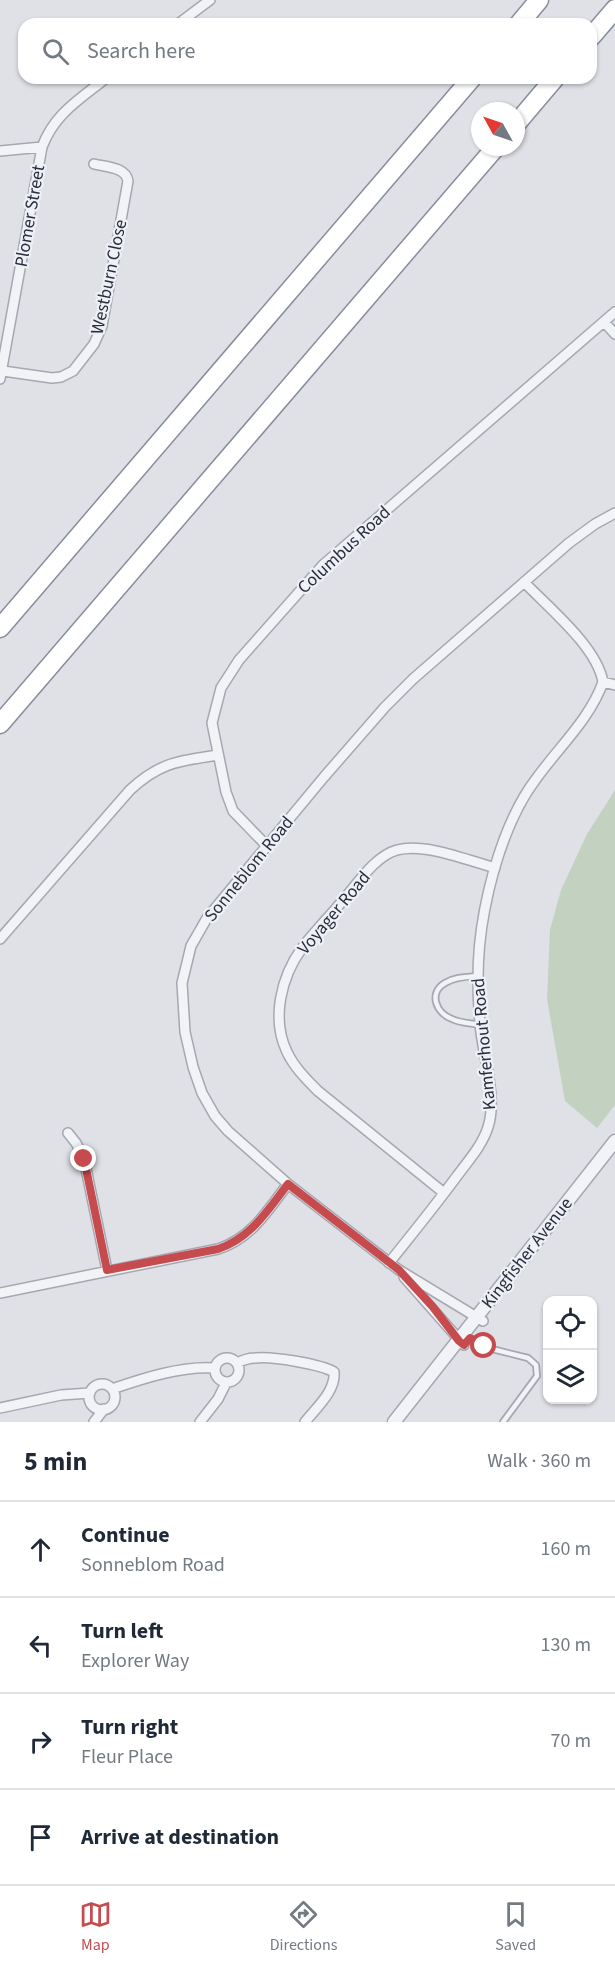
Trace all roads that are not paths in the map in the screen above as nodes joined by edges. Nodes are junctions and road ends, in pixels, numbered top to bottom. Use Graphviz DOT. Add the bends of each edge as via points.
graph roads {
  1 [pos="210,0"];
  2 [pos="539,0"];
  3 [pos="615,9"];
  4 [pos="186,18"];
  5 [pos="524,18"];
  6 [pos="597,30"];
  7 [pos="99,84"];
  8 [pos="467,84"];
  9 [pos="550,84"];
  10 [pos="525,113"];
  11 [pos="42,147"];
  12 [pos="0,151"];
  13 [pos="488,156"];
  14 [pos="94,164"];
  15 [pos="615,312"];
  16 [pos="604,322"];
  17 [pos="615,334"];
  18 [pos="1,375"];
  19 [pos="615,513"];
  20 [pos="524,582"];
  21 [pos="0,628"];
  22 [pos="603,682"];
  23 [pos="615,685"];
  24 [pos="0,724"];
  25 [pos="218,755"];
  26 [pos="267,846"];
  27 [pos="495,868"];
  28 [pos="0,939"];
  29 [pos="477,976"];
  30 [pos="480,1025"];
  31 [pos="68,1133"];
  32 [pos="615,1141"];
  33 [pos="615,1152"];
  34 [pos="288,1184"];
  35 [pos="444,1193"];
  36 [pos="389,1263"];
  37 [pos="107,1270"];
  38 [pos="399,1270"];
  39 [pos="0,1293"];
  40 [pos="481,1319"];
  41 [pos="464,1341"];
  42 [pos="237,1363"];
  43 [pos="214,1368"];
  44 [pos="226,1383"];
  45 [pos="112,1389"];
  46 [pos="90,1393"];
  47 [pos="0,1408"];
  48 [pos="104,1409"];
  49 [pos="94,1422"];
  50 [pos="200,1422"];
  51 [pos="305,1422"];
  52 [pos="394,1422"];
  53 [pos="403,1422"];
  54 [pos="503,1422"];
  1 -- 4 [label="street"];
  2 -- 5 [label="highway"];
  3 -- 6 [label="highway"];
  7 -- 11 [label="street, Plomer Street" via="56,120"];
  8 -- 21 [label="highway"];
  9 -- 10 [label="highway"];
  11 -- 12 [label="street"];
  11 -- 18 [label="street, Plomer Street"];
  13 -- 24 [label="highway"];
  14 -- 18 [label="street, Westburn Close" via="123,171 128,181 99,336 68,375"];
  15 -- 16 [label="street, Columbus Road"];
  16 -- 17 [label="street"];
  16 -- 25 [label="street, Columbus Road" via="331,558 282,610 239,660 221,688 212,723"];
  19 -- 20 [label="street, Sonneblom Road" via="569,543"];
  20 -- 22 [label="street" via="586,646 602,672"];
  20 -- 26 [label="street, Sonneblom Road" via="385,707"];
  22 -- 23 [label="street"];
  22 -- 27 [label="street, Kamferhout Road" via="584,717 528,791"];
  25 -- 26 [label="street, Columbus Road" via="233,811"];
  25 -- 28 [label="street" via="168,764 144,777"];
  26 -- 34 [label="street, Sonneblom Road" via="207,918 192,946 182,983 182,1009 193,1067 215,1116"];
  27 -- 29 [label="street, Kamferhout Road" via="479,934"];
  27 -- 35 [label="street, Voyager Road" via="420,849 406,848 387,855 302,949 284,981 280,1000 279,1019 286,1050 304,1077"];
  29 -- 30 [label="street, Kamferhout Road"];
  29 -- 30 [label="lane" via="442,985 436,1003 450,1019"];
  30 -- 35 [label="street, Kamferhout Road" via="491,1115 484,1138"];
  31 -- 37 [label="street" via="84,1159"];
  32 -- 40 [label="street, Kingfisher Avenue"];
  33 -- 40 [label="street, Kingfisher Avenue"];
  34 -- 36 [label="street, Sonneblom Road"];
  34 -- 37 [label="street" via="251,1230 231,1244"];
  35 -- 36 [label="street, Kamferhout Road"];
  36 -- 38 [label="street, Sonneblom Road"];
  37 -- 39 [label="street"];
  38 -- 40 [label="street, Sonneblom Road"];
  38 -- 41 [label="street, Sonneblom Road"];
  40 -- 41 [label="street, Kingfisher Avenue"];
  41 -- 52 [label="street, Kingfisher Avenue"];
  41 -- 53 [label="street, Kingfisher Avenue"];
  41 -- 54 [label="lane" via="528,1358 536,1365 537,1376"];
  42 -- 43 [label="street" via="226,1357"];
  42 -- 44 [label="street" via="239,1374"];
  42 -- 51 [label="street" via="263,1357 334,1372 331,1389"];
  43 -- 44 [label="street" via="216,1376"];
  43 -- 45 [label="street" via="191,1368"];
  44 -- 50 [label="street"];
  45 -- 46 [label="street" via="100,1384"];
  45 -- 48 [label="street" via="114,1400"];
  46 -- 47 [label="street"];
  46 -- 48 [label="street" via="92,1405"];
  48 -- 49 [label="street"];
}
